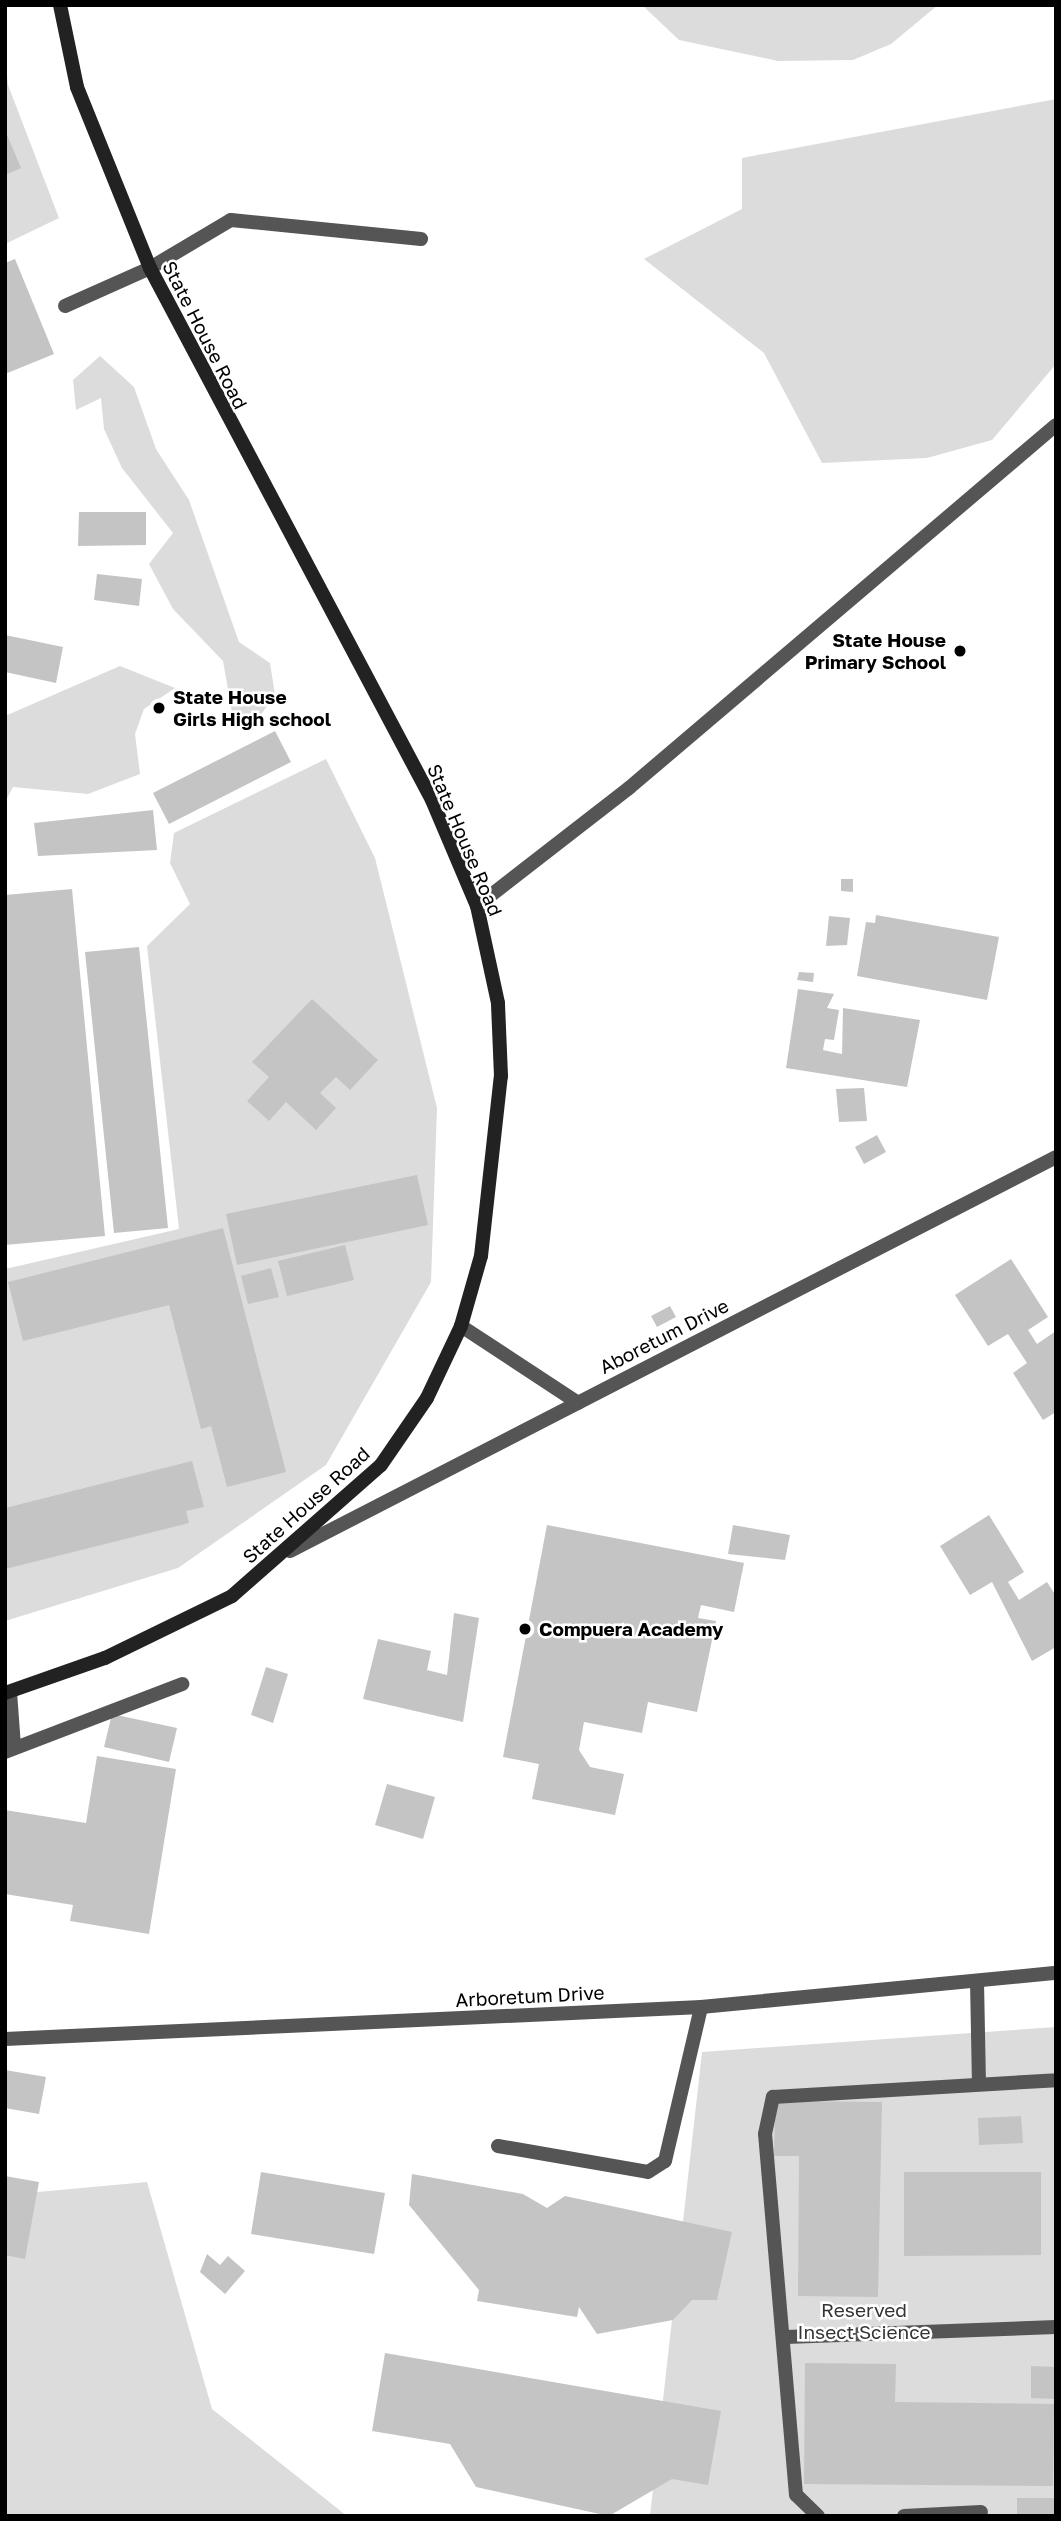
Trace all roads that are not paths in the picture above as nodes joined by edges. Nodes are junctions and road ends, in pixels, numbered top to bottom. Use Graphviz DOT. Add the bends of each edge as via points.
graph roads {
  1 [pos="60,5"];
  2 [pos="421,240"];
  3 [pos="149,268"];
  4 [pos="65,306"];
  5 [pos="1056,425"];
  6 [pos="477,906"];
  7 [pos="1056,1157"];
  8 [pos="461,1326"];
  9 [pos="578,1403"];
  10 [pos="290,1551"];
  11 [pos="182,1684"];
  12 [pos="7,1692"];
  13 [pos="10,1750"];
  14 [pos="1056,1973"];
  15 [pos="977,1981"];
  16 [pos="701,2007"];
  17 [pos="5,2039"];
  18 [pos="1056,2080"];
  19 [pos="979,2081"];
  20 [pos="498,2146"];
  21 [pos="1056,2327"];
  22 [pos="786,2337"];
  23 [pos="981,2512"];
  24 [pos="818,2516"];
  25 [pos="904,2516"];
  1 -- 3 [label="street, State House Road" via="77,87"];
  2 -- 3 [label="street" via="230,220"];
  3 -- 4 [label="street"];
  3 -- 6 [label="street, State House Road" via="432,800"];
  5 -- 6 [label="street" via="629,788"];
  6 -- 8 [label="street, State House Road" via="498,1003 501,1076 481,1256"];
  7 -- 9 [label="street, Aboretum Drive"];
  8 -- 9 [label="street"];
  8 -- 10 [label="street, State House Road" via="427,1398 381,1465"];
  9 -- 10 [label="street, Aboretum Drive"];
  10 -- 12 [label="street, State House Road" via="232,1596 166,1630"];
  11 -- 13 [label="street"];
  12 -- 13 [label="street"];
  14 -- 15 [label="street, Arboretum Drive"];
  15 -- 16 [label="street, Arboretum Drive"];
  15 -- 19 [label="street"];
  16 -- 17 [label="street, Arboretum Drive"];
  16 -- 20 [label="street" via="665,2161 648,2172"];
  18 -- 19 [label="street"];
  19 -- 22 [label="street" via="773,2096 765,2134"];
  21 -- 22 [label="street"];
  22 -- 24 [label="street" via="796,2495"];
  23 -- 25 [label="street"];
}
